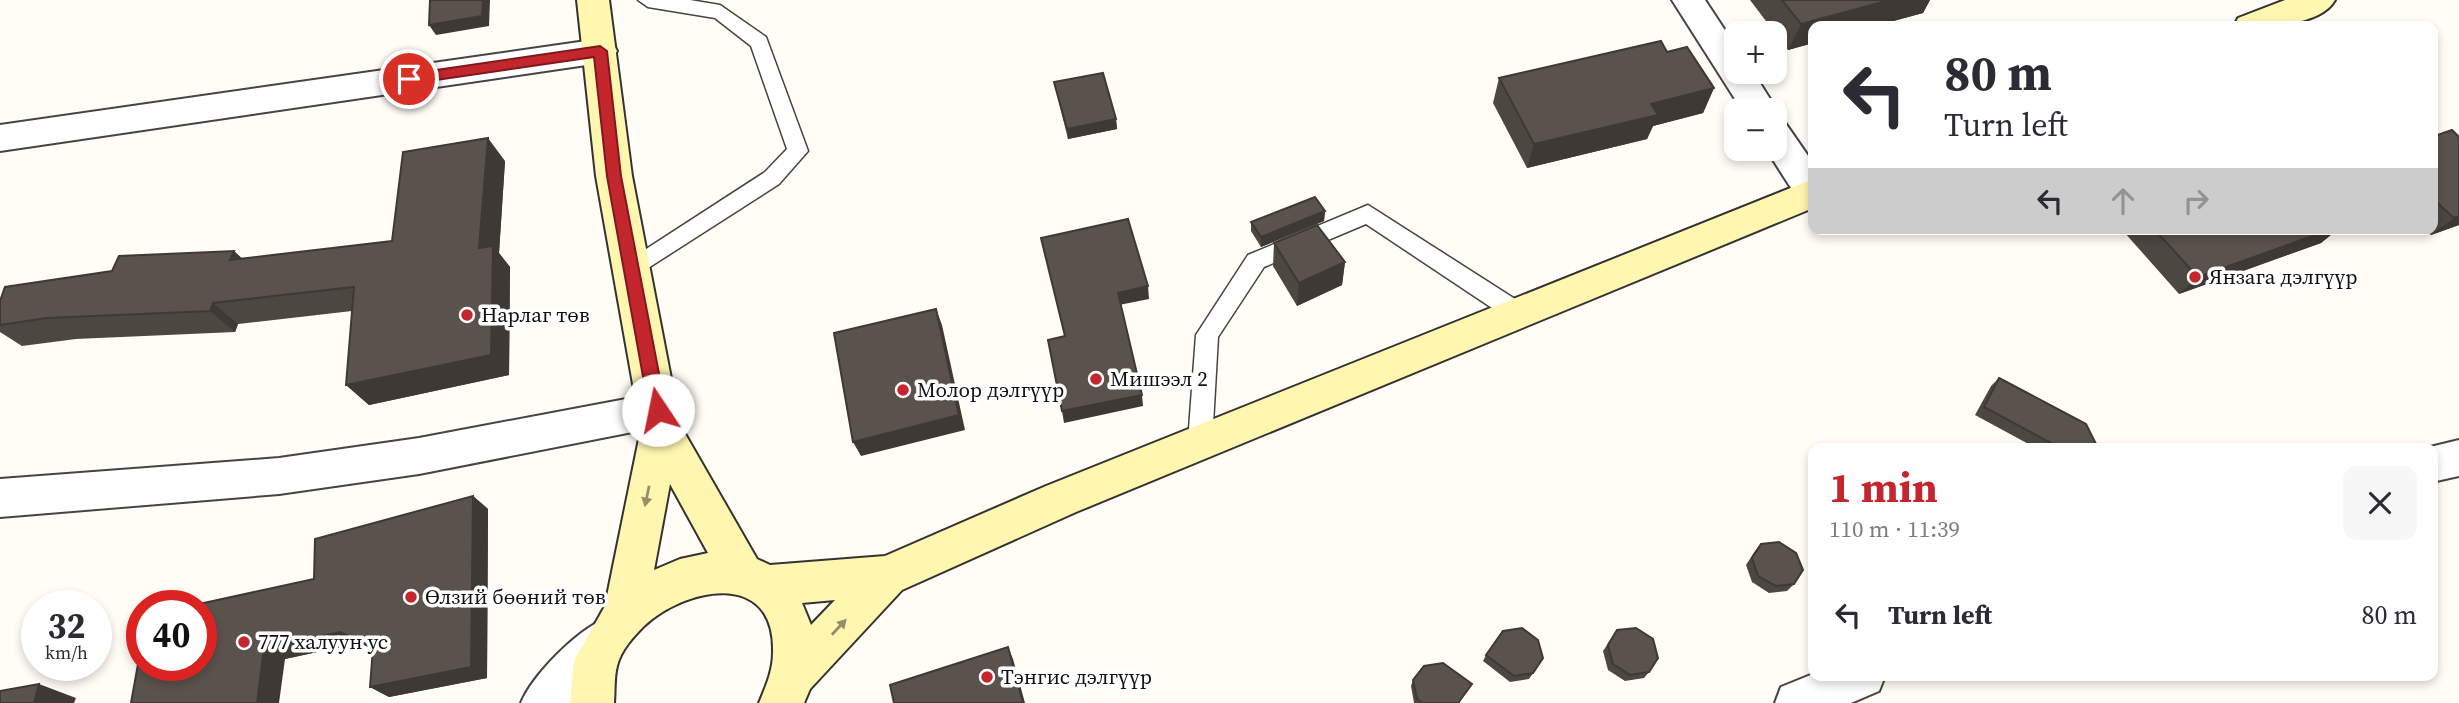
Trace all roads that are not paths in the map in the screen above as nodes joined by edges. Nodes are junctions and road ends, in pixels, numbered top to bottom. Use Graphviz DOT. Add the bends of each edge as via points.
graph roads {
  1 [pos="593,0"];
  2 [pos="648,0"];
  3 [pos="1688,0"];
  4 [pos="2319,0"];
  5 [pos="2263,21"];
  6 [pos="600,51"];
  7 [pos="1751,98"];
  8 [pos="0,138"];
  9 [pos="1787,153"];
  10 [pos="1808,185"];
  11 [pos="1808,195"];
  12 [pos="631,270"];
  13 [pos="1518,313"];
  14 [pos="659,420"];
  15 [pos="1200,442"];
  16 [pos="2459,458"];
  17 [pos="2438,463"];
  18 [pos="0,498"];
  19 [pos="887,576"];
  20 [pos="754,581"];
  21 [pos="614,626"];
  22 [pos="1851,681"];
  23 [pos="787,690"];
  24 [pos="544,703"];
  25 [pos="592,703"];
  26 [pos="1797,703"];
  1 -- 6 [label="street"];
  2 -- 12 [label="lane" via="720,12 759,42 797,151 772,178"];
  3 -- 7 [label="street"];
  4 -- 5 [label="street"];
  6 -- 8 [label="street"];
  6 -- 12 [label="street" via="614,176"];
  9 -- 10 [label="street"];
  11 -- 13 [label="street"];
  12 -- 14 [label="street"];
  13 -- 15 [label="street"];
  13 -- 15 [label="lane" via="1368,214 1256,261 1207,335"];
  14 -- 18 [label="street" via="279,476"];
  14 -- 20 [label="street"];
  14 -- 21 [label="street, one-way"];
  15 -- 19 [label="street"];
  16 -- 17 [label="street"];
  19 -- 20 [label="street"];
  23 -- 19 [label="street, one-way"];
  20 -- 21 [label="street" via="713,571 682,576 651,590"];
  20 -- 23 [label="street" via="781,603 792,624 796,649"];
  21 -- 24 [label="street"];
  21 -- 25 [label="street" via="592,671"];
  22 -- 26 [label="street"];
}
